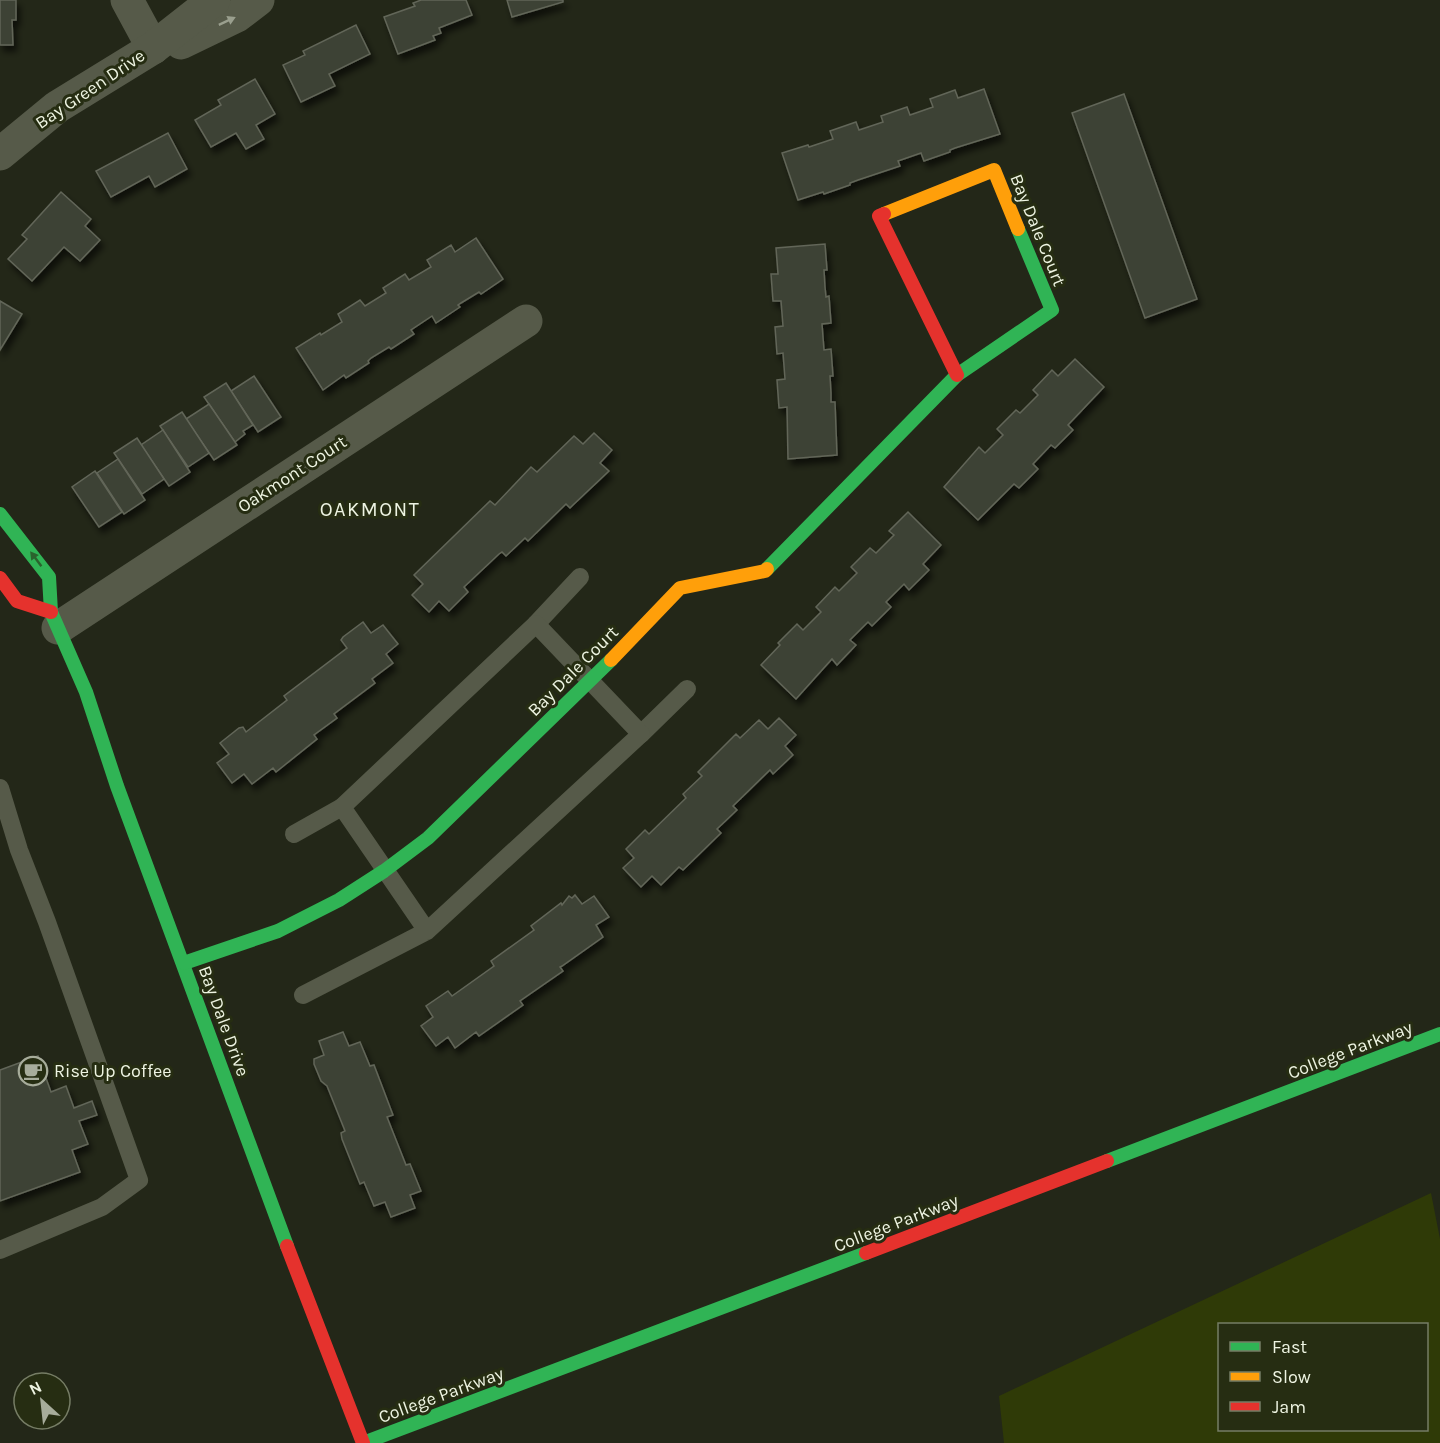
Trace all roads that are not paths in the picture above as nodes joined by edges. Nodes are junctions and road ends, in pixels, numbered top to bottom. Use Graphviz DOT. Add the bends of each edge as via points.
graph roads {
  1 [pos="127,0"];
  2 [pos="214,0"];
  3 [pos="258,0"];
  4 [pos="153,48"];
  5 [pos="0,154"];
  6 [pos="526,321"];
  7 [pos="957,375"];
  8 [pos="0,514"];
  9 [pos="580,577"];
  10 [pos="0,578"];
  11 [pos="55,620"];
  12 [pos="536,624"];
  13 [pos="590,682"];
  14 [pos="687,689"];
  15 [pos="641,734"];
  16 [pos="0,788"];
  17 [pos="342,807"];
  18 [pos="294,834"];
  19 [pos="384,871"];
  20 [pos="427,931"];
  21 [pos="184,963"];
  22 [pos="303,995"];
  23 [pos="1440,1034"];
  24 [pos="0,1250"];
  25 [pos="363,1443"];
  1 -- 4 [label="street"];
  2 -- 4 [label="street, Bay Green Drive"];
  4 -- 3 [label="street, Bay Green Drive, one-way" via="178,44 237,16"];
  4 -- 5 [label="street, Bay Green Drive" via="57,107"];
  6 -- 11 [label="street, Oakmont Court"];
  7 -- 7 [label="street, Bay Dale Court" via="1052,310 994,170 879,216"];
  7 -- 13 [label="street, Bay Dale Court" via="765,571 680,588"];
  11 -- 8 [label="street, Bay Dale Drive, one-way" via="49,577"];
  9 -- 12 [label="lane"];
  10 -- 11 [label="street" via="17,601"];
  11 -- 21 [label="street, Bay Dale Drive" via="86,692"];
  12 -- 13 [label="lane"];
  12 -- 17 [label="lane"];
  13 -- 15 [label="lane"];
  13 -- 19 [label="street, Bay Dale Court" via="428,838"];
  14 -- 15 [label="lane"];
  15 -- 20 [label="lane"];
  16 -- 24 [label="lane" via="139,1180 102,1207"];
  17 -- 18 [label="lane"];
  17 -- 19 [label="lane"];
  19 -- 20 [label="lane"];
  19 -- 21 [label="street, Bay Dale Court" via="339,900 278,931"];
  20 -- 22 [label="lane"];
  21 -- 25 [label="street, Bay Dale Drive"];
  23 -- 25 [label="street, College Parkway"];
}
